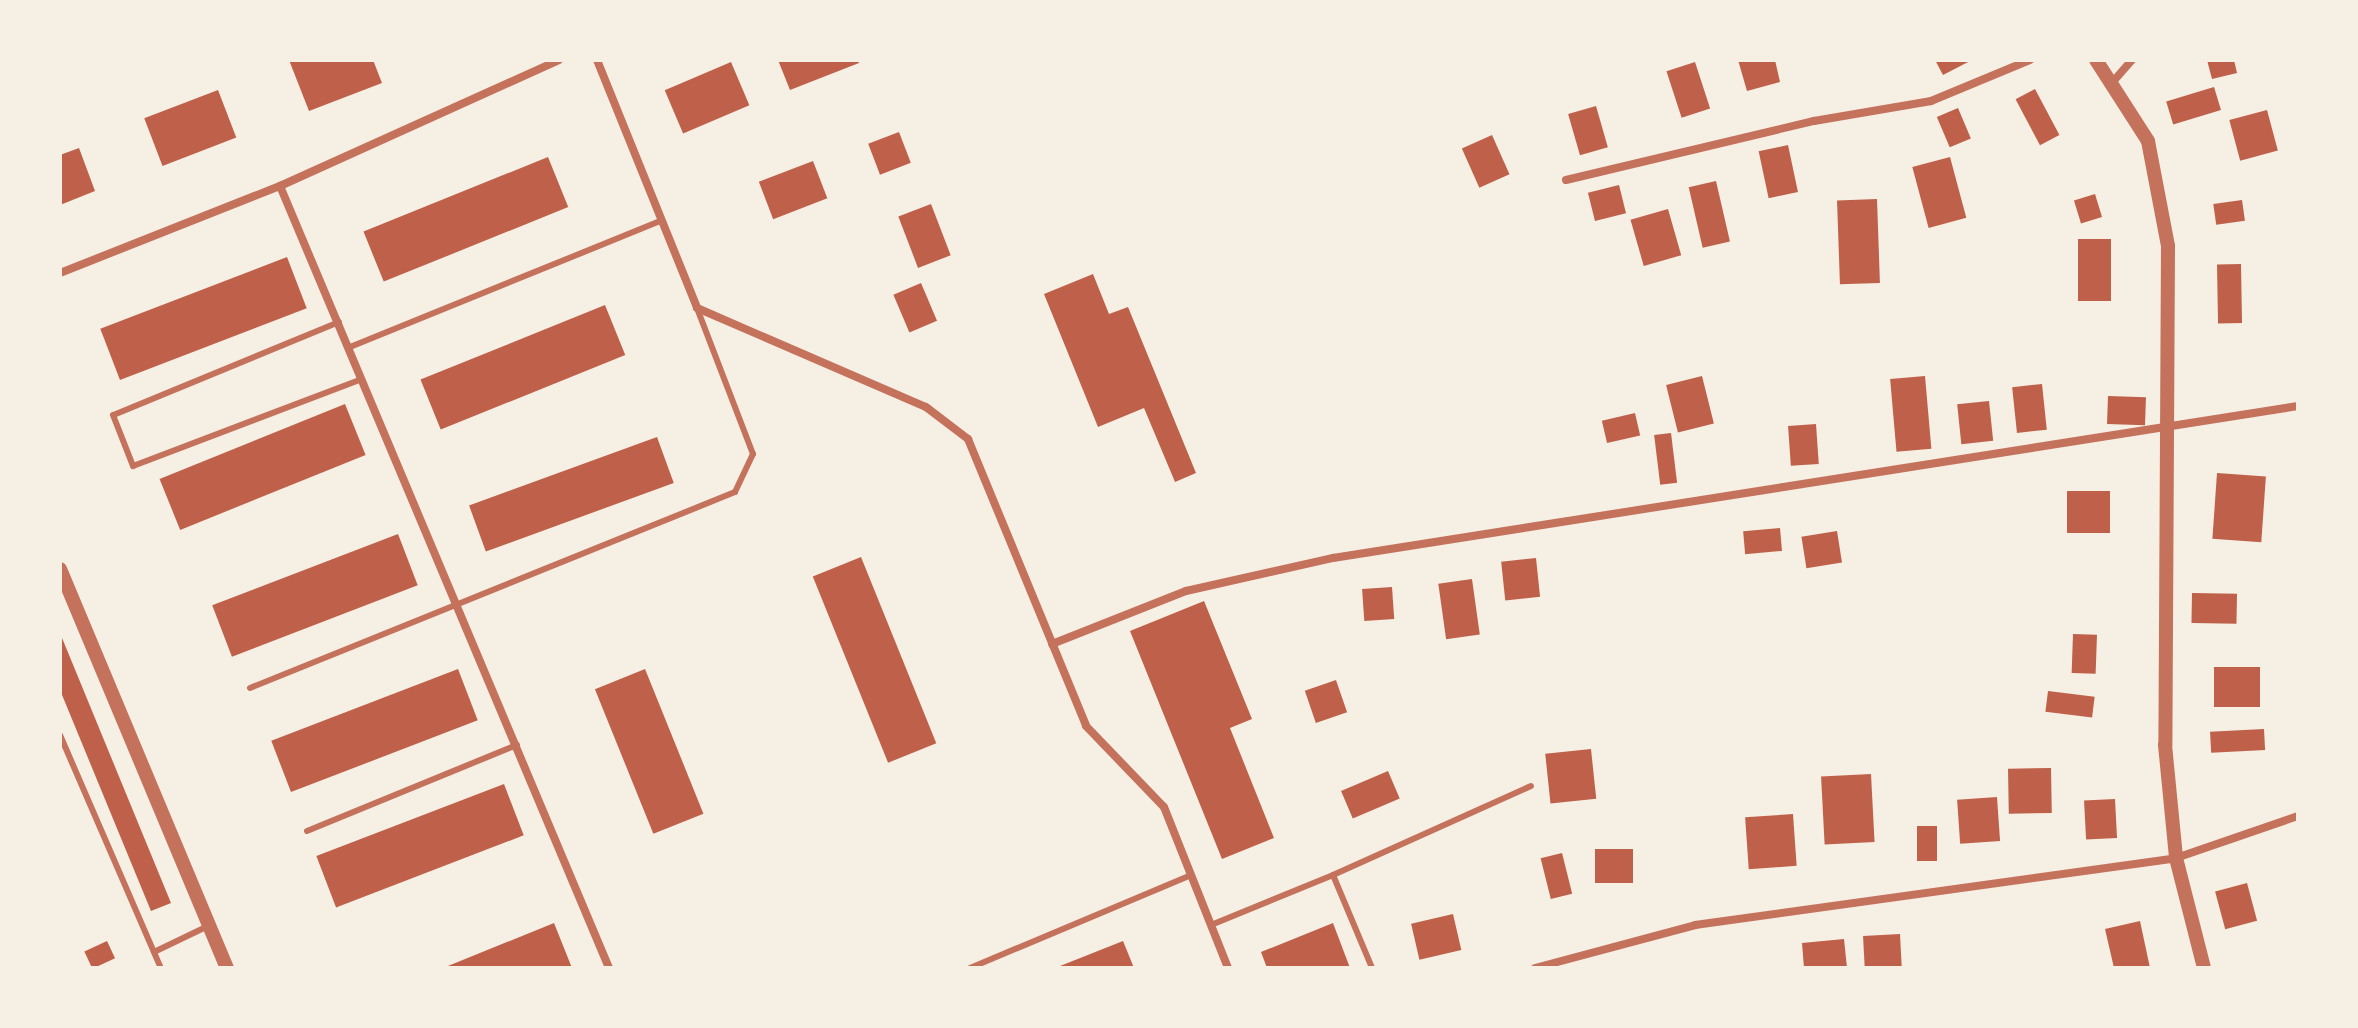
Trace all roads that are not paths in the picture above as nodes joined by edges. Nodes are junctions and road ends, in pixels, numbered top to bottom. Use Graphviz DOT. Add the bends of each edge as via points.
graph roads {
  1 [pos="559,60"];
  2 [pos="597,60"];
  3 [pos="2030,60"];
  4 [pos="2096,60"];
  5 [pos="2132,60"];
  6 [pos="2111,84"];
  7 [pos="1566,180"];
  8 [pos="280,186"];
  9 [pos="661,221"];
  10 [pos="60,273"];
  11 [pos="697,308"];
  12 [pos="339,322"];
  13 [pos="350,347"];
  14 [pos="363,378"];
  15 [pos="2298,406"];
  16 [pos="2169,430"];
  17 [pos="60,569"];
  18 [pos="460,604"];
  19 [pos="1052,644"];
  20 [pos="250,688"];
  21 [pos="60,735"];
  22 [pos="517,745"];
  23 [pos="1531,786"];
  24 [pos="2298,816"];
  25 [pos="307,831"];
  26 [pos="2176,858"];
  27 [pos="1191,875"];
  28 [pos="1333,875"];
  29 [pos="209,925"];
  30 [pos="1211,925"];
  31 [pos="154,952"];
  32 [pos="161,968"];
  33 [pos="227,968"];
  34 [pos="609,968"];
  35 [pos="970,968"];
  36 [pos="1228,968"];
  37 [pos="1372,968"];
  38 [pos="1535,968"];
  39 [pos="2204,968"];
  1 -- 8 [label="street"];
  2 -- 9 [label="street"];
  3 -- 7 [label="street" via="1931,101 1814,121"];
  4 -- 6 [label="street"];
  5 -- 6 [label="street"];
  6 -- 16 [label="street" via="2148,141 2168,246"];
  8 -- 10 [label="street"];
  8 -- 12 [label="street"];
  9 -- 11 [label="street"];
  9 -- 13 [label="lane"];
  11 -- 18 [label="lane" via="753,454 735,492"];
  11 -- 19 [label="street" via="926,407 968,439"];
  12 -- 13 [label="street"];
  12 -- 14 [label="lane" via="113,415 133,466"];
  13 -- 14 [label="street"];
  14 -- 18 [label="street"];
  15 -- 16 [label="street"];
  16 -- 19 [label="street" via="1333,558 1186,591"];
  16 -- 26 [label="street" via="2165,745"];
  17 -- 29 [label="street"];
  18 -- 20 [label="lane"];
  18 -- 22 [label="street"];
  19 -- 27 [label="street" via="1086,726 1164,807"];
  21 -- 31 [label="lane"];
  22 -- 25 [label="lane"];
  22 -- 34 [label="street"];
  23 -- 28 [label="lane"];
  24 -- 26 [label="street"];
  26 -- 38 [label="street" via="1695,925"];
  26 -- 39 [label="street"];
  27 -- 30 [label="street"];
  27 -- 35 [label="lane"];
  28 -- 30 [label="lane"];
  28 -- 37 [label="lane"];
  29 -- 31 [label="lane"];
  29 -- 33 [label="street"];
  30 -- 36 [label="street"];
  31 -- 32 [label="lane"];
}
